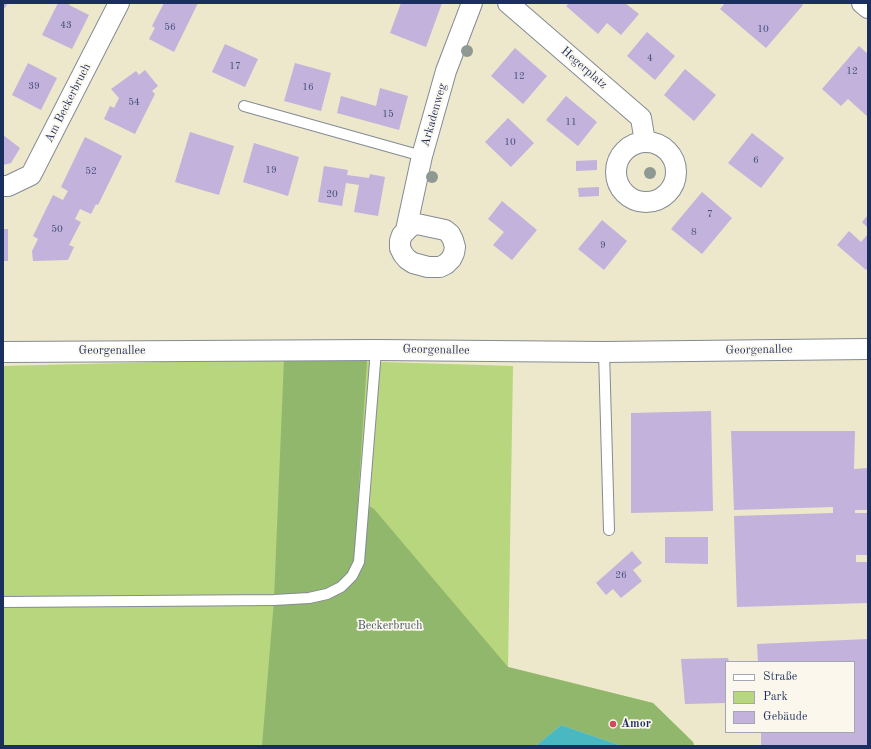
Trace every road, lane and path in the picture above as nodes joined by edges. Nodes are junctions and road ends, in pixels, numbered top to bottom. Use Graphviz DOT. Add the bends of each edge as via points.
graph roads {
  1 [pos="119,3"];
  2 [pos="472,3"];
  3 [pos="508,3"];
  4 [pos="862,3"];
  5 [pos="868,8"];
  6 [pos="244,106"];
  7 [pos="645,142"];
  8 [pos="422,156"];
  9 [pos="3,186"];
  10 [pos="406,230"];
  11 [pos="868,349"];
  12 [pos="376,350"];
  13 [pos="3,352"];
  14 [pos="604,352"];
  15 [pos="609,530"];
  16 [pos="3,602"];
  1 -- 9 [label="street, Am Beckerbruch" via="31,175"];
  2 -- 8 [label="street, Arkadenweg" via="446,71"];
  3 -- 7 [label="street, Hegerplatz" via="642,118"];
  4 -- 5 [label="street"];
  6 -- 8 [label="lane"];
  8 -- 10 [label="street, Arkadenweg"];
  11 -- 14 [label="street, Georgenallee"];
  12 -- 13 [label="street, Georgenallee"];
  12 -- 14 [label="street, Georgenallee"];
  12 -- 16 [label="lane" via="359,562 352,576 341,587 327,594 309,598 274,600"];
  14 -- 15 [label="lane"];
}
